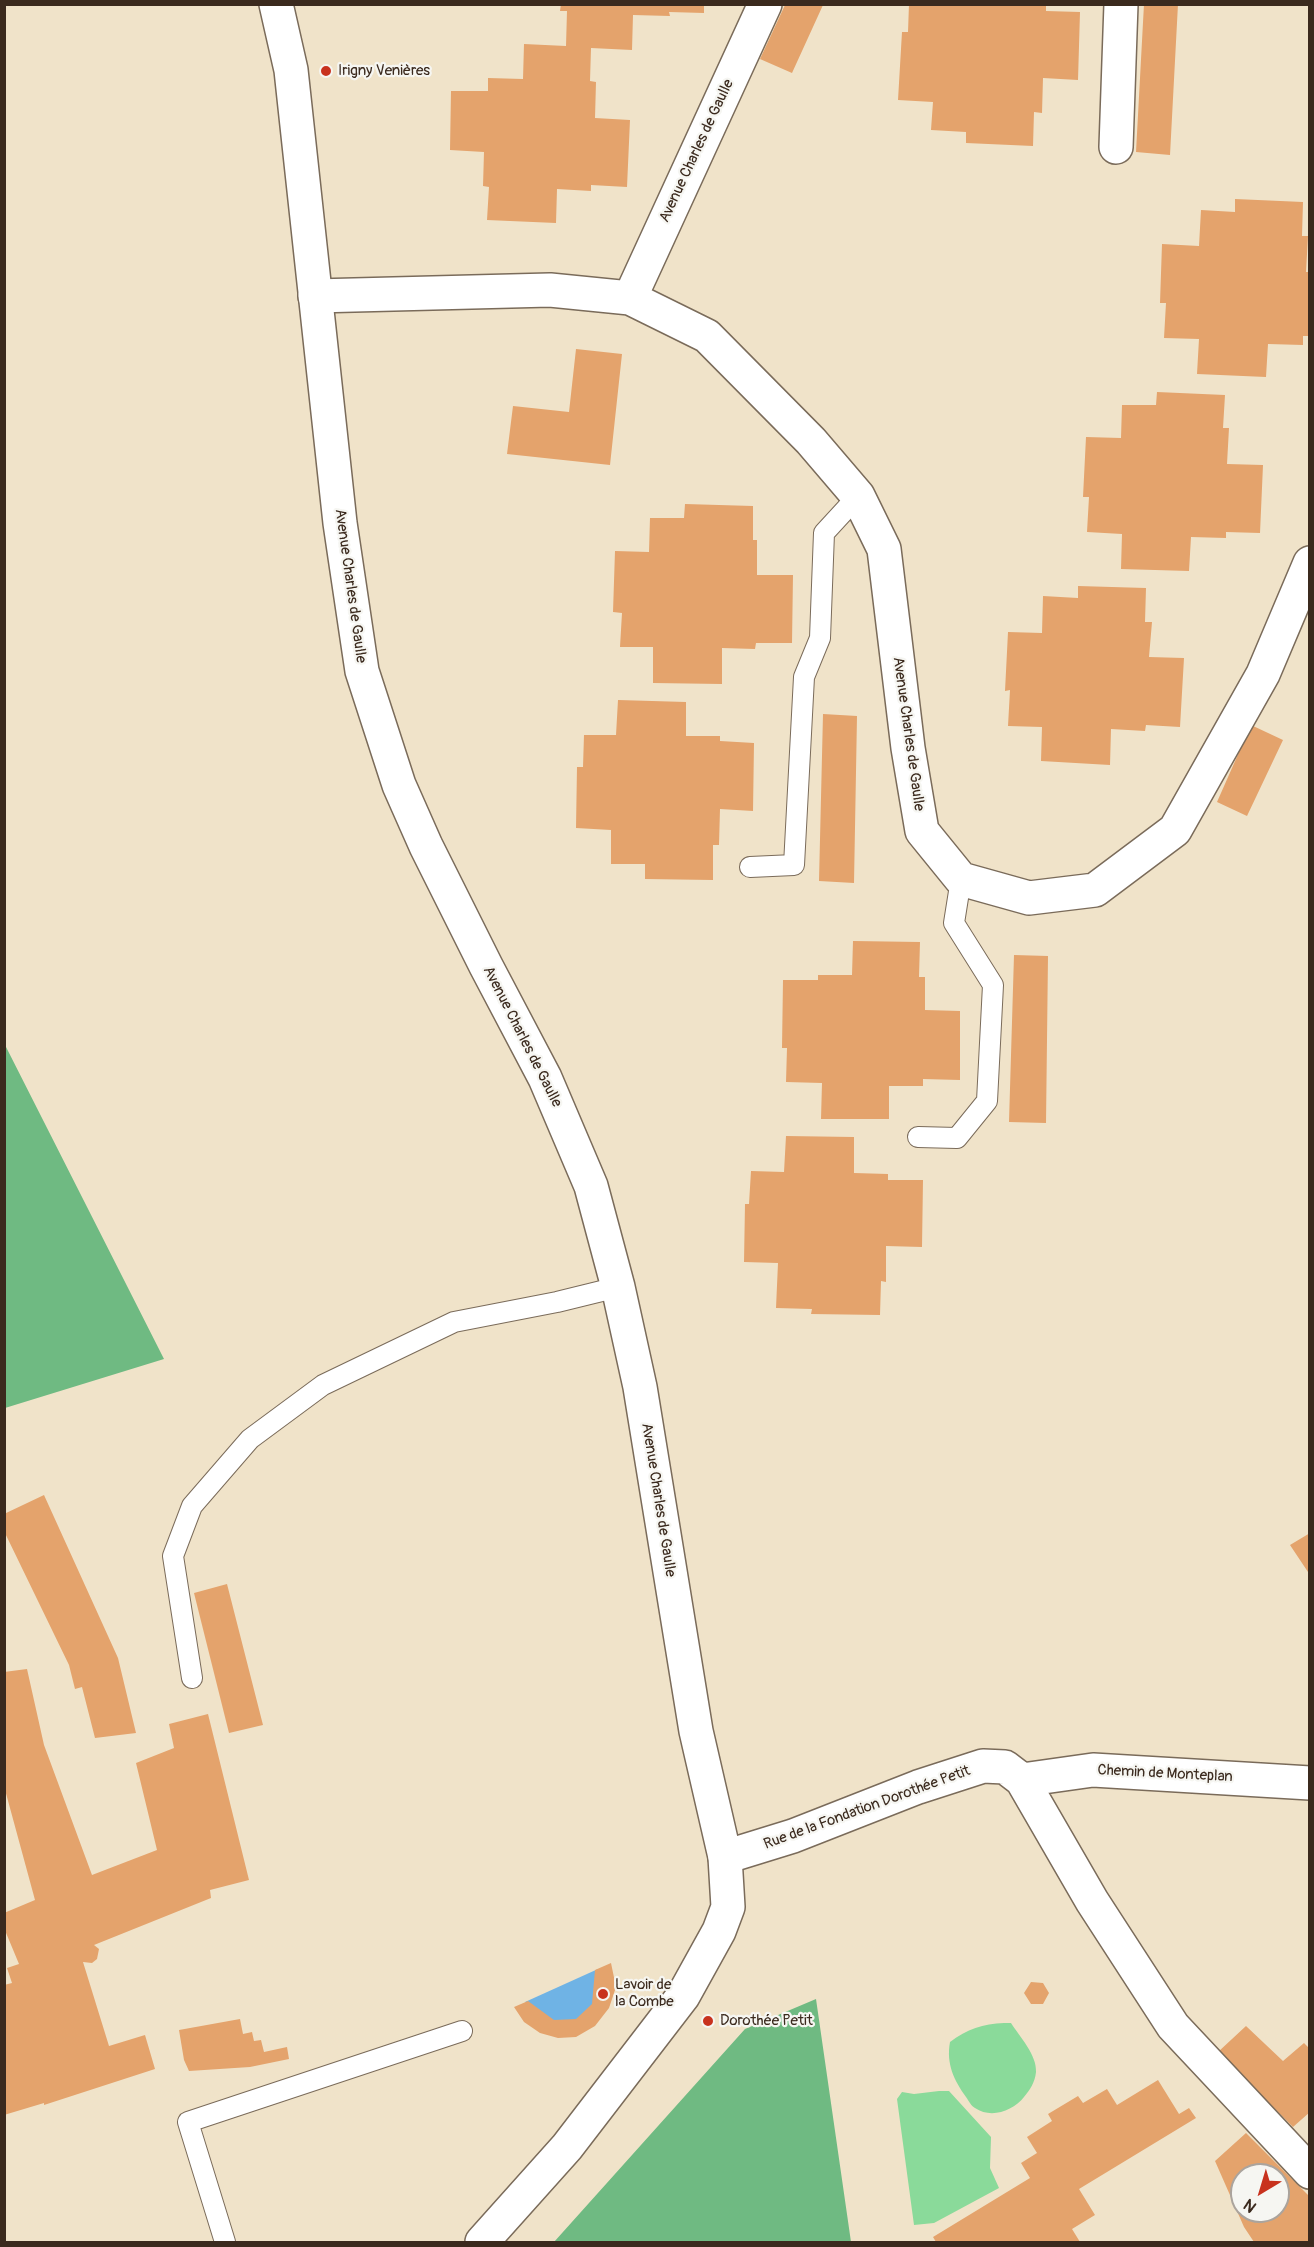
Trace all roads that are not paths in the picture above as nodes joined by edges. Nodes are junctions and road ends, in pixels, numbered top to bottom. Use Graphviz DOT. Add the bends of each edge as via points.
graph roads {
  1 [pos="276,4"];
  2 [pos="765,4"];
  3 [pos="1122,4"];
  4 [pos="1116,147"];
  5 [pos="315,296"];
  6 [pos="630,298"];
  7 [pos="858,496"];
  8 [pos="1310,563"];
  9 [pos="750,867"];
  10 [pos="961,879"];
  11 [pos="918,1137"];
  12 [pos="618,1287"];
  13 [pos="192,1678"];
  14 [pos="1022,1780"];
  15 [pos="1310,1783"];
  16 [pos="725,1857"];
  17 [pos="462,2031"];
  18 [pos="1310,2172"];
  19 [pos="225,2242"];
  20 [pos="482,2242"];
  1 -- 5 [label="street, Avenue Charles de Gaulle" via="291,70"];
  2 -- 6 [label="street, Avenue Charles de Gaulle"];
  3 -- 4 [label="street"];
  5 -- 6 [label="street, Avenue Charles de Gaulle" via="550,290"];
  5 -- 12 [label="street, Avenue Charles de Gaulle" via="353,620 376,718 426,846 559,1110 591,1186"];
  6 -- 7 [label="street, Avenue Charles de Gaulle" via="706,336 811,441"];
  7 -- 9 [label="lane" via="824,533 820,638 804,677 794,865"];
  7 -- 10 [label="street, Avenue Charles de Gaulle" via="884,549 922,831"];
  8 -- 10 [label="street" via="1263,674 1175,830 1095,890 1029,898"];
  10 -- 11 [label="lane" via="954,923 993,985 987,1101 957,1138"];
  12 -- 13 [label="lane" via="454,1322 323,1385 249,1439 192,1506 173,1556"];
  12 -- 16 [label="street, Avenue Charles de Gaulle" via="640,1387 696,1731"];
  14 -- 15 [label="street, Chemin de Monteplan" via="1093,1770"];
  14 -- 16 [label="street, Rue de la Fondation Dorothée Petit" via="1005,1767 983,1767"];
  14 -- 18 [label="street" via="1092,1901 1173,2026"];
  16 -- 20 [label="street" via="728,1907 683,1996 567,2147"];
  17 -- 19 [label="lane" via="188,2122"];
}
